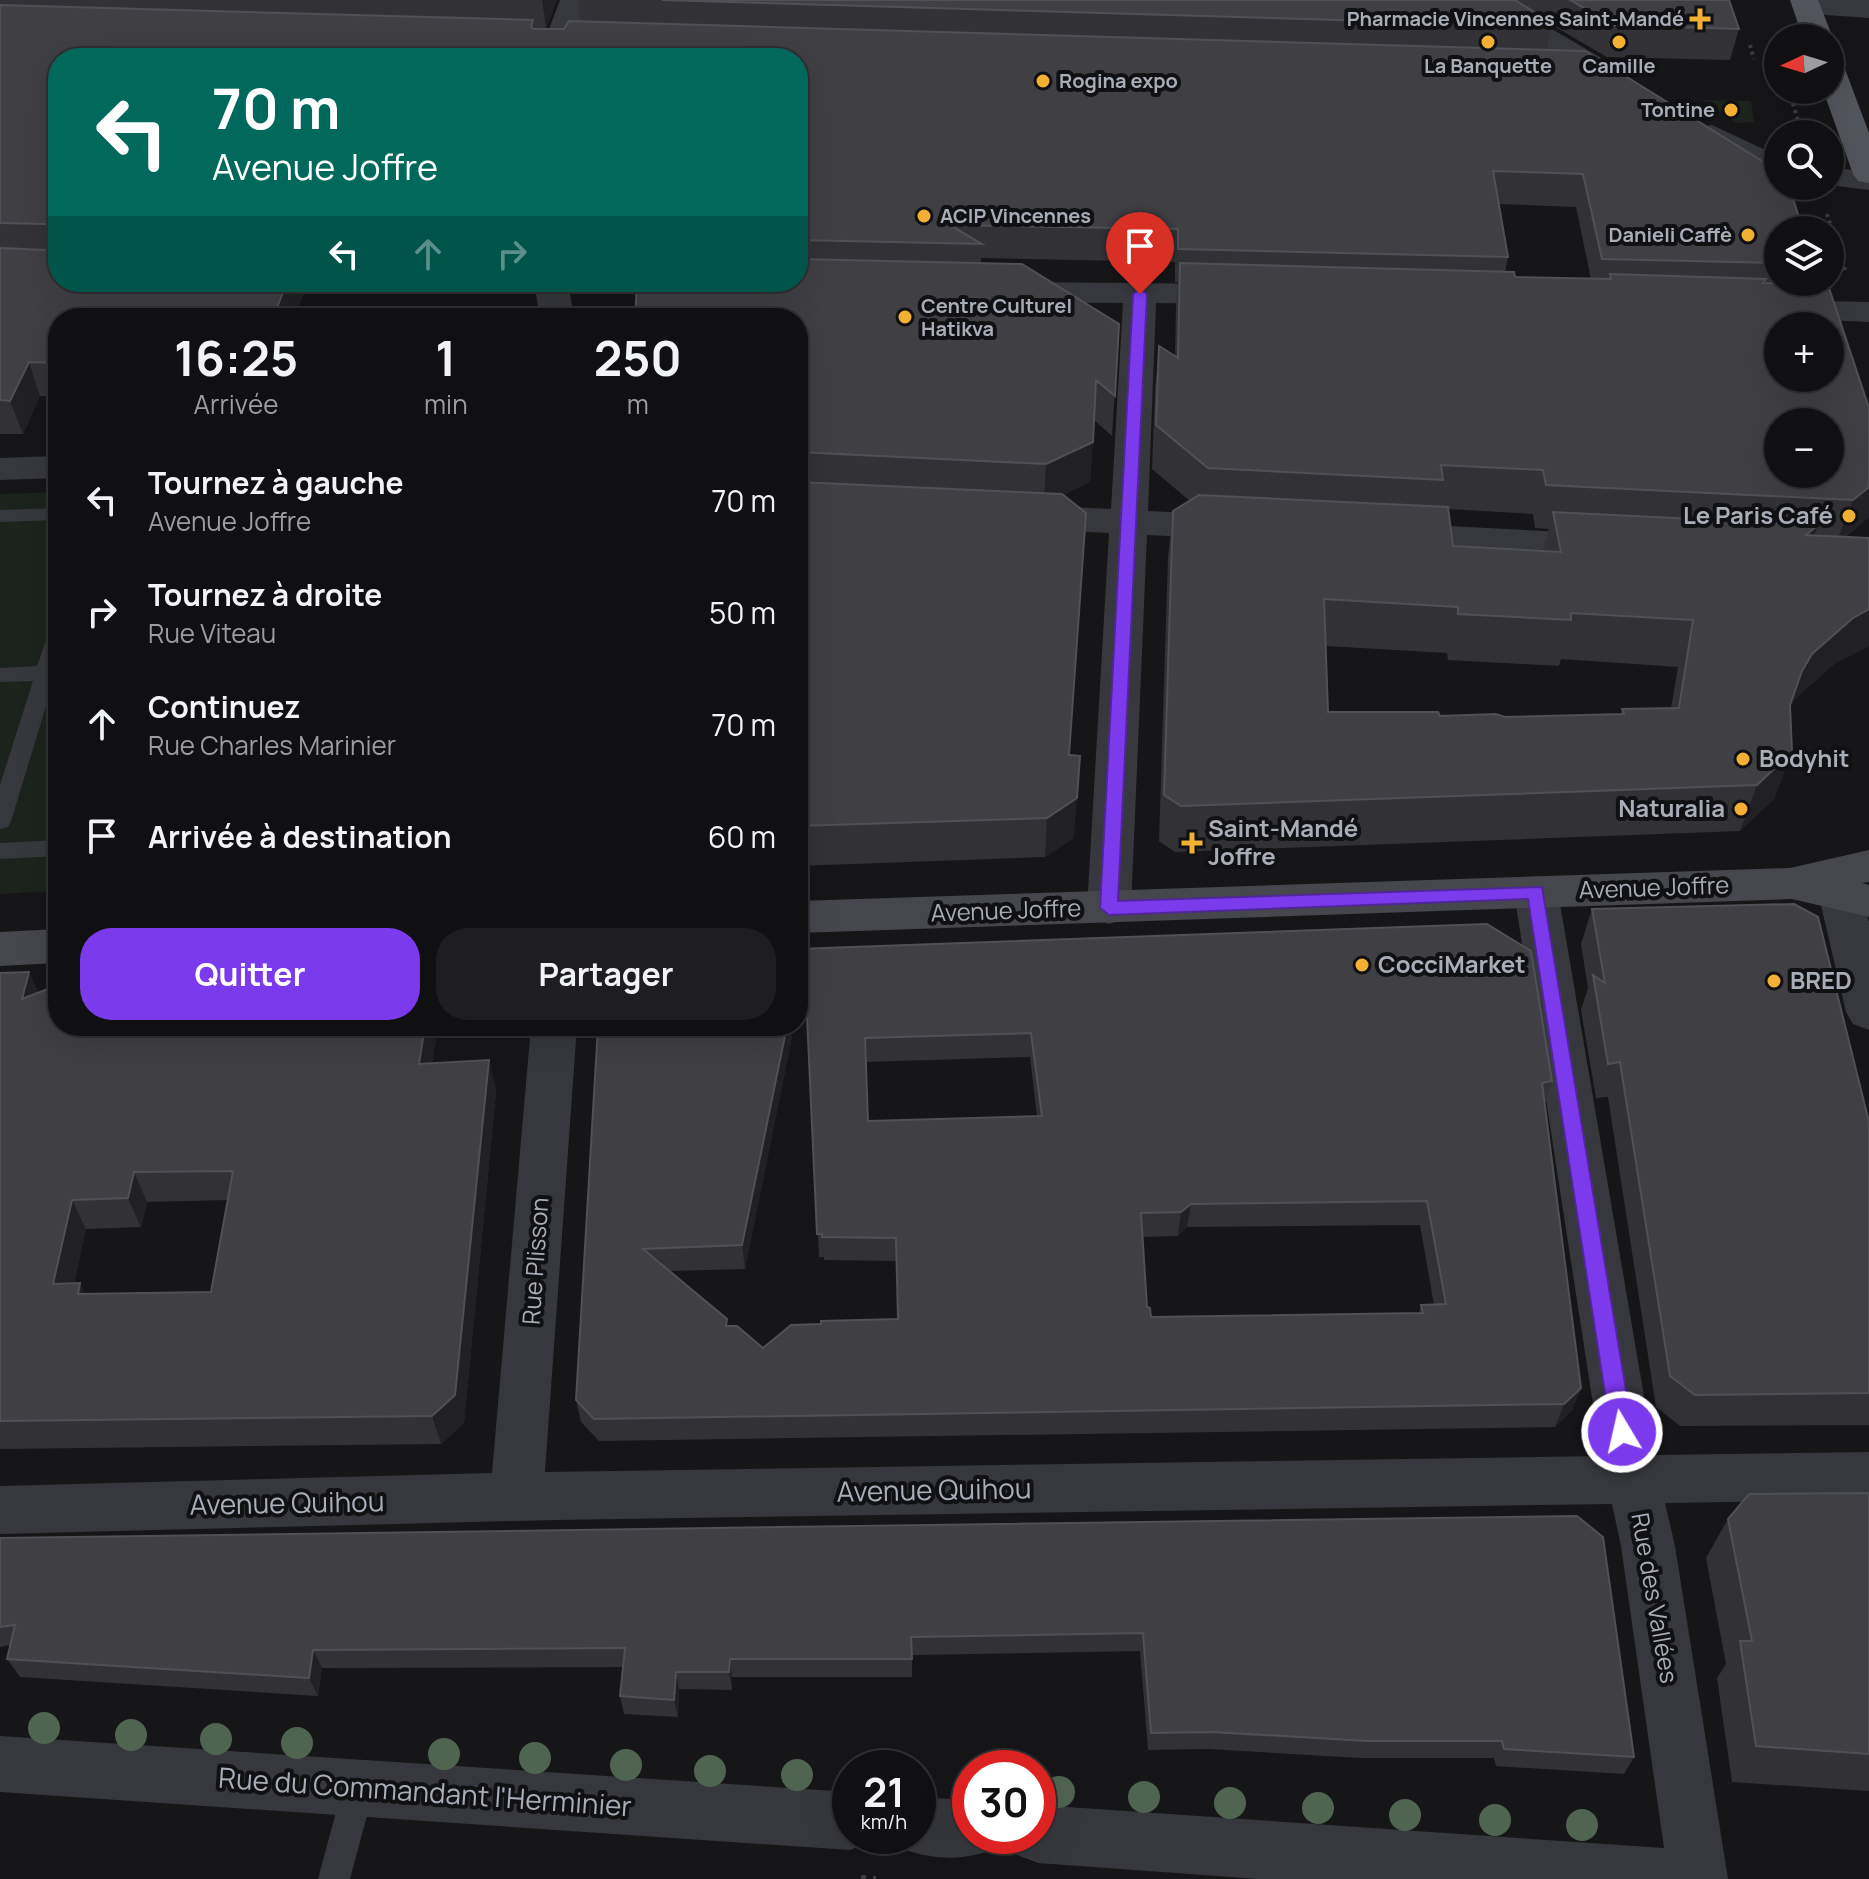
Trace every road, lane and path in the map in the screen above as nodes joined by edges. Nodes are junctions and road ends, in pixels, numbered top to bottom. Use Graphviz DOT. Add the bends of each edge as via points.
graph roads {
  1 [pos="574,0"];
  2 [pos="1483,0"];
  3 [pos="1805,4"];
  4 [pos="1869,9"];
  5 [pos="1813,24"];
  6 [pos="527,40"];
  7 [pos="1750,45"];
  8 [pos="565,47"];
  9 [pos="1754,59"];
  10 [pos="1546,71"];
  11 [pos="1600,71"];
  12 [pos="1640,91"];
  13 [pos="1843,104"];
  14 [pos="1691,122"];
  15 [pos="1764,161"];
  16 [pos="1869,174"];
  17 [pos="1869,181"];
  18 [pos="1844,185"];
  19 [pos="1830,200"];
  20 [pos="970,291"];
  21 [pos="1140,294"];
  22 [pos="1260,295"];
  23 [pos="1744,309"];
  24 [pos="1864,312"];
  25 [pos="48,467"];
  26 [pos="0,469"];
  27 [pos="48,514"];
  28 [pos="984,515"];
  29 [pos="0,516"];
  30 [pos="1130,522"];
  31 [pos="1260,529"];
  32 [pos="1353,533"];
  33 [pos="1635,548"];
  34 [pos="48,673"];
  35 [pos="0,675"];
  36 [pos="48,684"];
  37 [pos="0,821"];
  38 [pos="48,849"];
  39 [pos="0,851"];
  40 [pos="1860,888"];
  41 [pos="1536,892"];
  42 [pos="1109,908"];
  43 [pos="808,917"];
  44 [pos="48,947"];
  45 [pos="0,949"];
  46 [pos="1869,1012"];
  47 [pos="553,1036"];
  48 [pos="1869,1476"];
  49 [pos="1632,1479"];
  50 [pos="517,1497"];
  51 [pos="0,1510"];
  52 [pos="0,1764"];
  53 [pos="359,1786"];
  54 [pos="832,1820"];
  55 [pos="1056,1835"];
  56 [pos="334,1879"];
  57 [pos="1675,1879"];
  58 [pos="1698,1879"];
  1 -- 8 [label="street"];
  2 -- 11 [label="street"];
  3 -- 4 [label="street"];
  3 -- 5 [label="main road"];
  6 -- 8 [label="street"];
  7 -- 9 [label="path"];
  10 -- 11 [label="street"];
  11 -- 12 [label="street"];
  13 -- 16 [label="main road"];
  14 -- 15 [label="street"];
  17 -- 18 [label="street"];
  19 -- 24 [label="path"];
  20 -- 21 [label="street"];
  21 -- 22 [label="street"];
  21 -- 30 [label="street"];
  23 -- 24 [label="street"];
  25 -- 26 [label="street"];
  27 -- 29 [label="lane"];
  28 -- 30 [label="street"];
  30 -- 31 [label="street"];
  30 -- 42 [label="street"];
  32 -- 33 [label="street"];
  34 -- 35 [label="lane"];
  36 -- 37 [label="lane"];
  38 -- 39 [label="lane"];
  40 -- 41 [label="main road, Avenue Joffre" via="1790,884"];
  40 -- 46 [label="street"];
  41 -- 42 [label="main road, Avenue Joffre"];
  41 -- 49 [label="street, Rue des Vallées"];
  42 -- 43 [label="main road, Avenue Joffre"];
  44 -- 45 [label="main road"];
  47 -- 50 [label="street, Rue Plisson"];
  48 -- 49 [label="street, Avenue Quihou"];
  49 -- 50 [label="street, Avenue Quihou"];
  49 -- 58 [label="street, Rue des Vallées" via="1648,1546"];
  50 -- 51 [label="street, Avenue Quihou"];
  52 -- 53 [label="street, Rue du Commandant l'Herminier"];
  53 -- 54 [label="street, Rue du Commandant l'Herminier"];
  53 -- 56 [label="lane"];
  55 -- 57 [label="street"];
}
